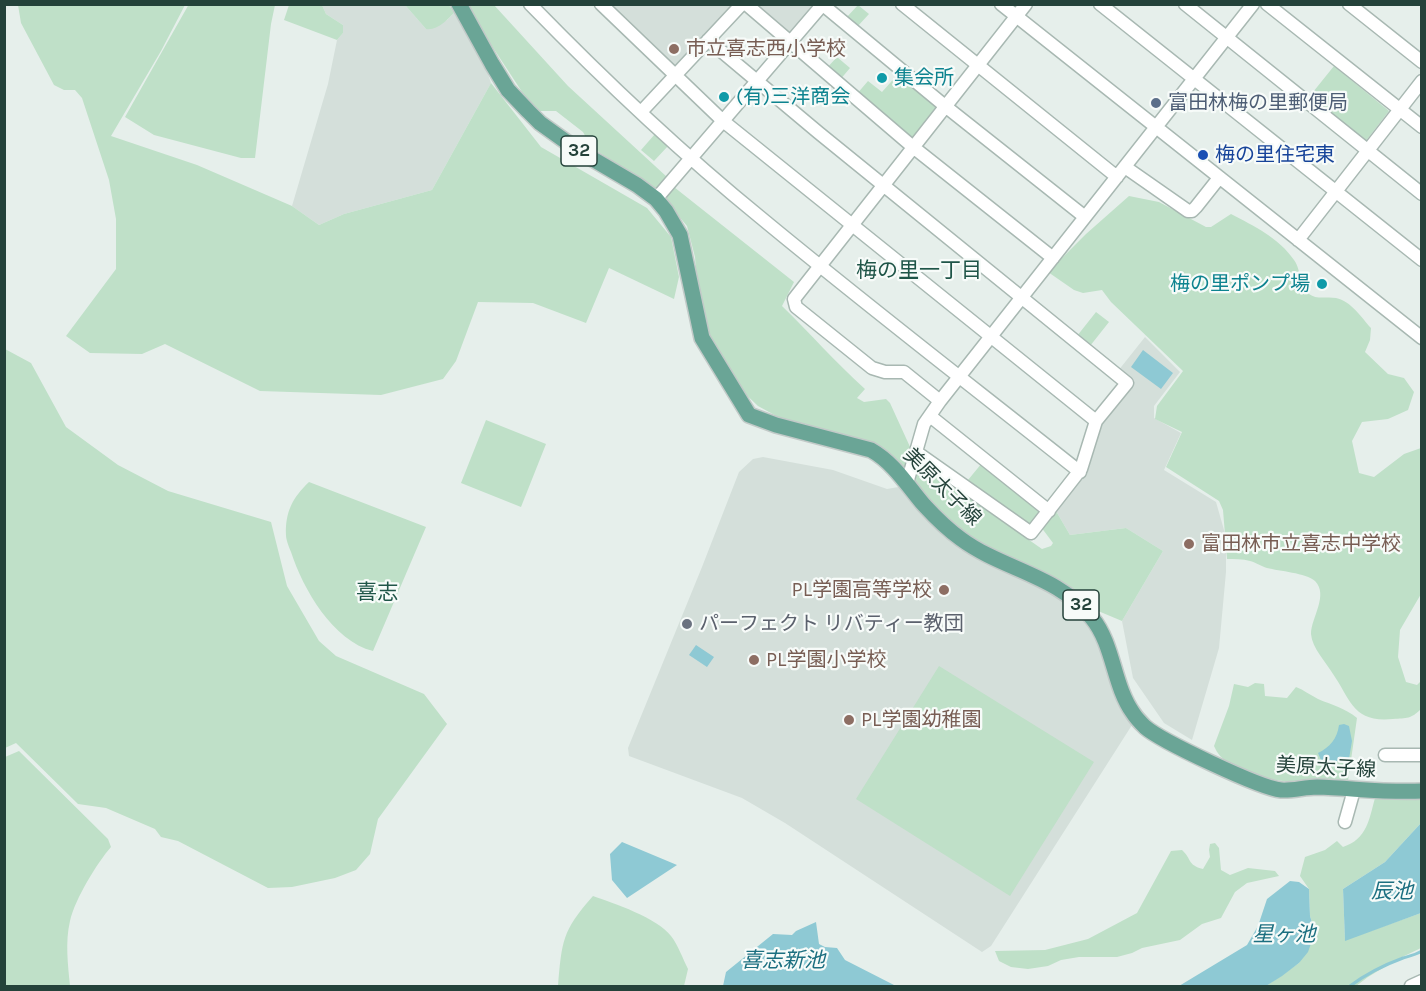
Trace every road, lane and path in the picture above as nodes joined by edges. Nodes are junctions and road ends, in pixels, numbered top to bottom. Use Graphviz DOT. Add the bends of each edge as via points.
graph roads {
  1 [pos="459,4"];
  2 [pos="530,4"];
  3 [pos="601,4"];
  4 [pos="744,4"];
  5 [pos="902,4"];
  6 [pos="1001,4"];
  7 [pos="1026,4"];
  8 [pos="1100,4"];
  9 [pos="1185,4"];
  10 [pos="1253,4"];
  11 [pos="1267,4"];
  12 [pos="1350,4"];
  13 [pos="823,5"];
  14 [pos="1016,17"];
  15 [pos="1227,38"];
  16 [pos="708,40"];
  17 [pos="790,42"];
  18 [pos="1422,62"];
  19 [pos="977,66"];
  20 [pos="675,76"];
  21 [pos="1194,79"];
  22 [pos="758,81"];
  23 [pos="1422,81"];
  24 [pos="945,106"];
  25 [pos="1399,110"];
  26 [pos="641,112"];
  27 [pos="723,121"];
  28 [pos="1422,127"];
  29 [pos="1156,128"];
  30 [pos="913,147"];
  31 [pos="1367,150"];
  32 [pos="691,158"];
  33 [pos="1125,166"];
  34 [pos="1117,177"];
  35 [pos="1219,177"];
  36 [pos="883,184"];
  37 [pos="1335,191"];
  38 [pos="1422,194"];
  39 [pos="656,199"];
  40 [pos="1085,217"];
  41 [pos="851,225"];
  42 [pos="1298,240"];
  43 [pos="1053,258"];
  44 [pos="1422,260"];
  45 [pos="819,265"];
  46 [pos="1022,297"];
  47 [pos="991,337"];
  48 [pos="1421,337"];
  49 [pos="960,376"];
  50 [pos="940,401"];
  51 [pos="930,416"];
  52 [pos="1096,421"];
  53 [pos="916,452"];
  54 [pos="1080,471"];
  55 [pos="907,483"];
  56 [pos="1049,511"];
  57 [pos="1385,754"];
  58 [pos="1422,755"];
  59 [pos="1354,789"];
  60 [pos="1421,790"];
  61 [pos="1345,822"];
  62 [pos="1422,981"];
  63 [pos="1411,987"];
  1 -- 39 [label="main road, 美原太子線 / 32" via="508,90 534,117 579,151"];
  2 -- 26 [label="street"];
  3 -- 20 [label="street"];
  4 -- 16 [label="street"];
  4 -- 17 [label="street"];
  5 -- 19 [label="street"];
  6 -- 14 [label="street"];
  7 -- 14 [label="street"];
  8 -- 21 [label="street"];
  9 -- 15 [label="street"];
  10 -- 15 [label="street"];
  11 -- 25 [label="street"];
  12 -- 18 [label="street"];
  13 -- 17 [label="street"];
  13 -- 24 [label="street"];
  14 -- 19 [label="street"];
  14 -- 29 [label="street"];
  15 -- 21 [label="street"];
  15 -- 31 [label="street"];
  16 -- 20 [label="street"];
  16 -- 22 [label="street"];
  17 -- 22 [label="street"];
  17 -- 30 [label="street"];
  19 -- 24 [label="street"];
  19 -- 34 [label="street"];
  20 -- 26 [label="street"];
  20 -- 27 [label="street"];
  21 -- 29 [label="street"];
  21 -- 37 [label="street"];
  22 -- 27 [label="street"];
  22 -- 36 [label="street"];
  23 -- 25 [label="street"];
  24 -- 30 [label="street"];
  24 -- 40 [label="street"];
  25 -- 28 [label="street"];
  25 -- 31 [label="street"];
  26 -- 32 [label="street"];
  27 -- 32 [label="street"];
  27 -- 41 [label="street"];
  29 -- 33 [label="street"];
  29 -- 35 [label="street"];
  30 -- 36 [label="street"];
  30 -- 43 [label="street"];
  31 -- 37 [label="street"];
  31 -- 38 [label="street"];
  32 -- 39 [label="street"];
  32 -- 45 [label="street"];
  33 -- 34 [label="street"];
  33 -- 35 [label="street" via="1188,211 1196,207"];
  34 -- 40 [label="street"];
  35 -- 42 [label="street"];
  36 -- 41 [label="street"];
  36 -- 46 [label="street"];
  37 -- 42 [label="street"];
  37 -- 44 [label="street"];
  39 -- 55 [label="main road, 美原太子線 / 32" via="680,235 705,347 749,415 871,450"];
  40 -- 43 [label="street"];
  41 -- 45 [label="street"];
  41 -- 47 [label="street"];
  42 -- 48 [label="street"];
  43 -- 46 [label="street"];
  45 -- 49 [label="street"];
  45 -- 50 [label="street" via="796,294 795,307 872,368 904,372"];
  46 -- 47 [label="street"];
  46 -- 52 [label="street" via="1126,383"];
  47 -- 49 [label="street"];
  47 -- 52 [label="street"];
  49 -- 50 [label="street"];
  49 -- 54 [label="street"];
  50 -- 51 [label="street"];
  51 -- 53 [label="street"];
  51 -- 56 [label="street"];
  52 -- 54 [label="street"];
  53 -- 55 [label="street"];
  53 -- 56 [label="street" via="1031,533"];
  54 -- 56 [label="street"];
  55 -- 59 [label="main road, 美原太子線 / 32" via="924,505 963,541 1050,582 1083,608 1101,632 1125,699 1146,728 1268,786 1282,790"];
  57 -- 58 [label="street"];
  59 -- 60 [label="main road, 美原太子線 / 32"];
  59 -- 61 [label="street"];
  62 -- 63 [label="street"];
}
